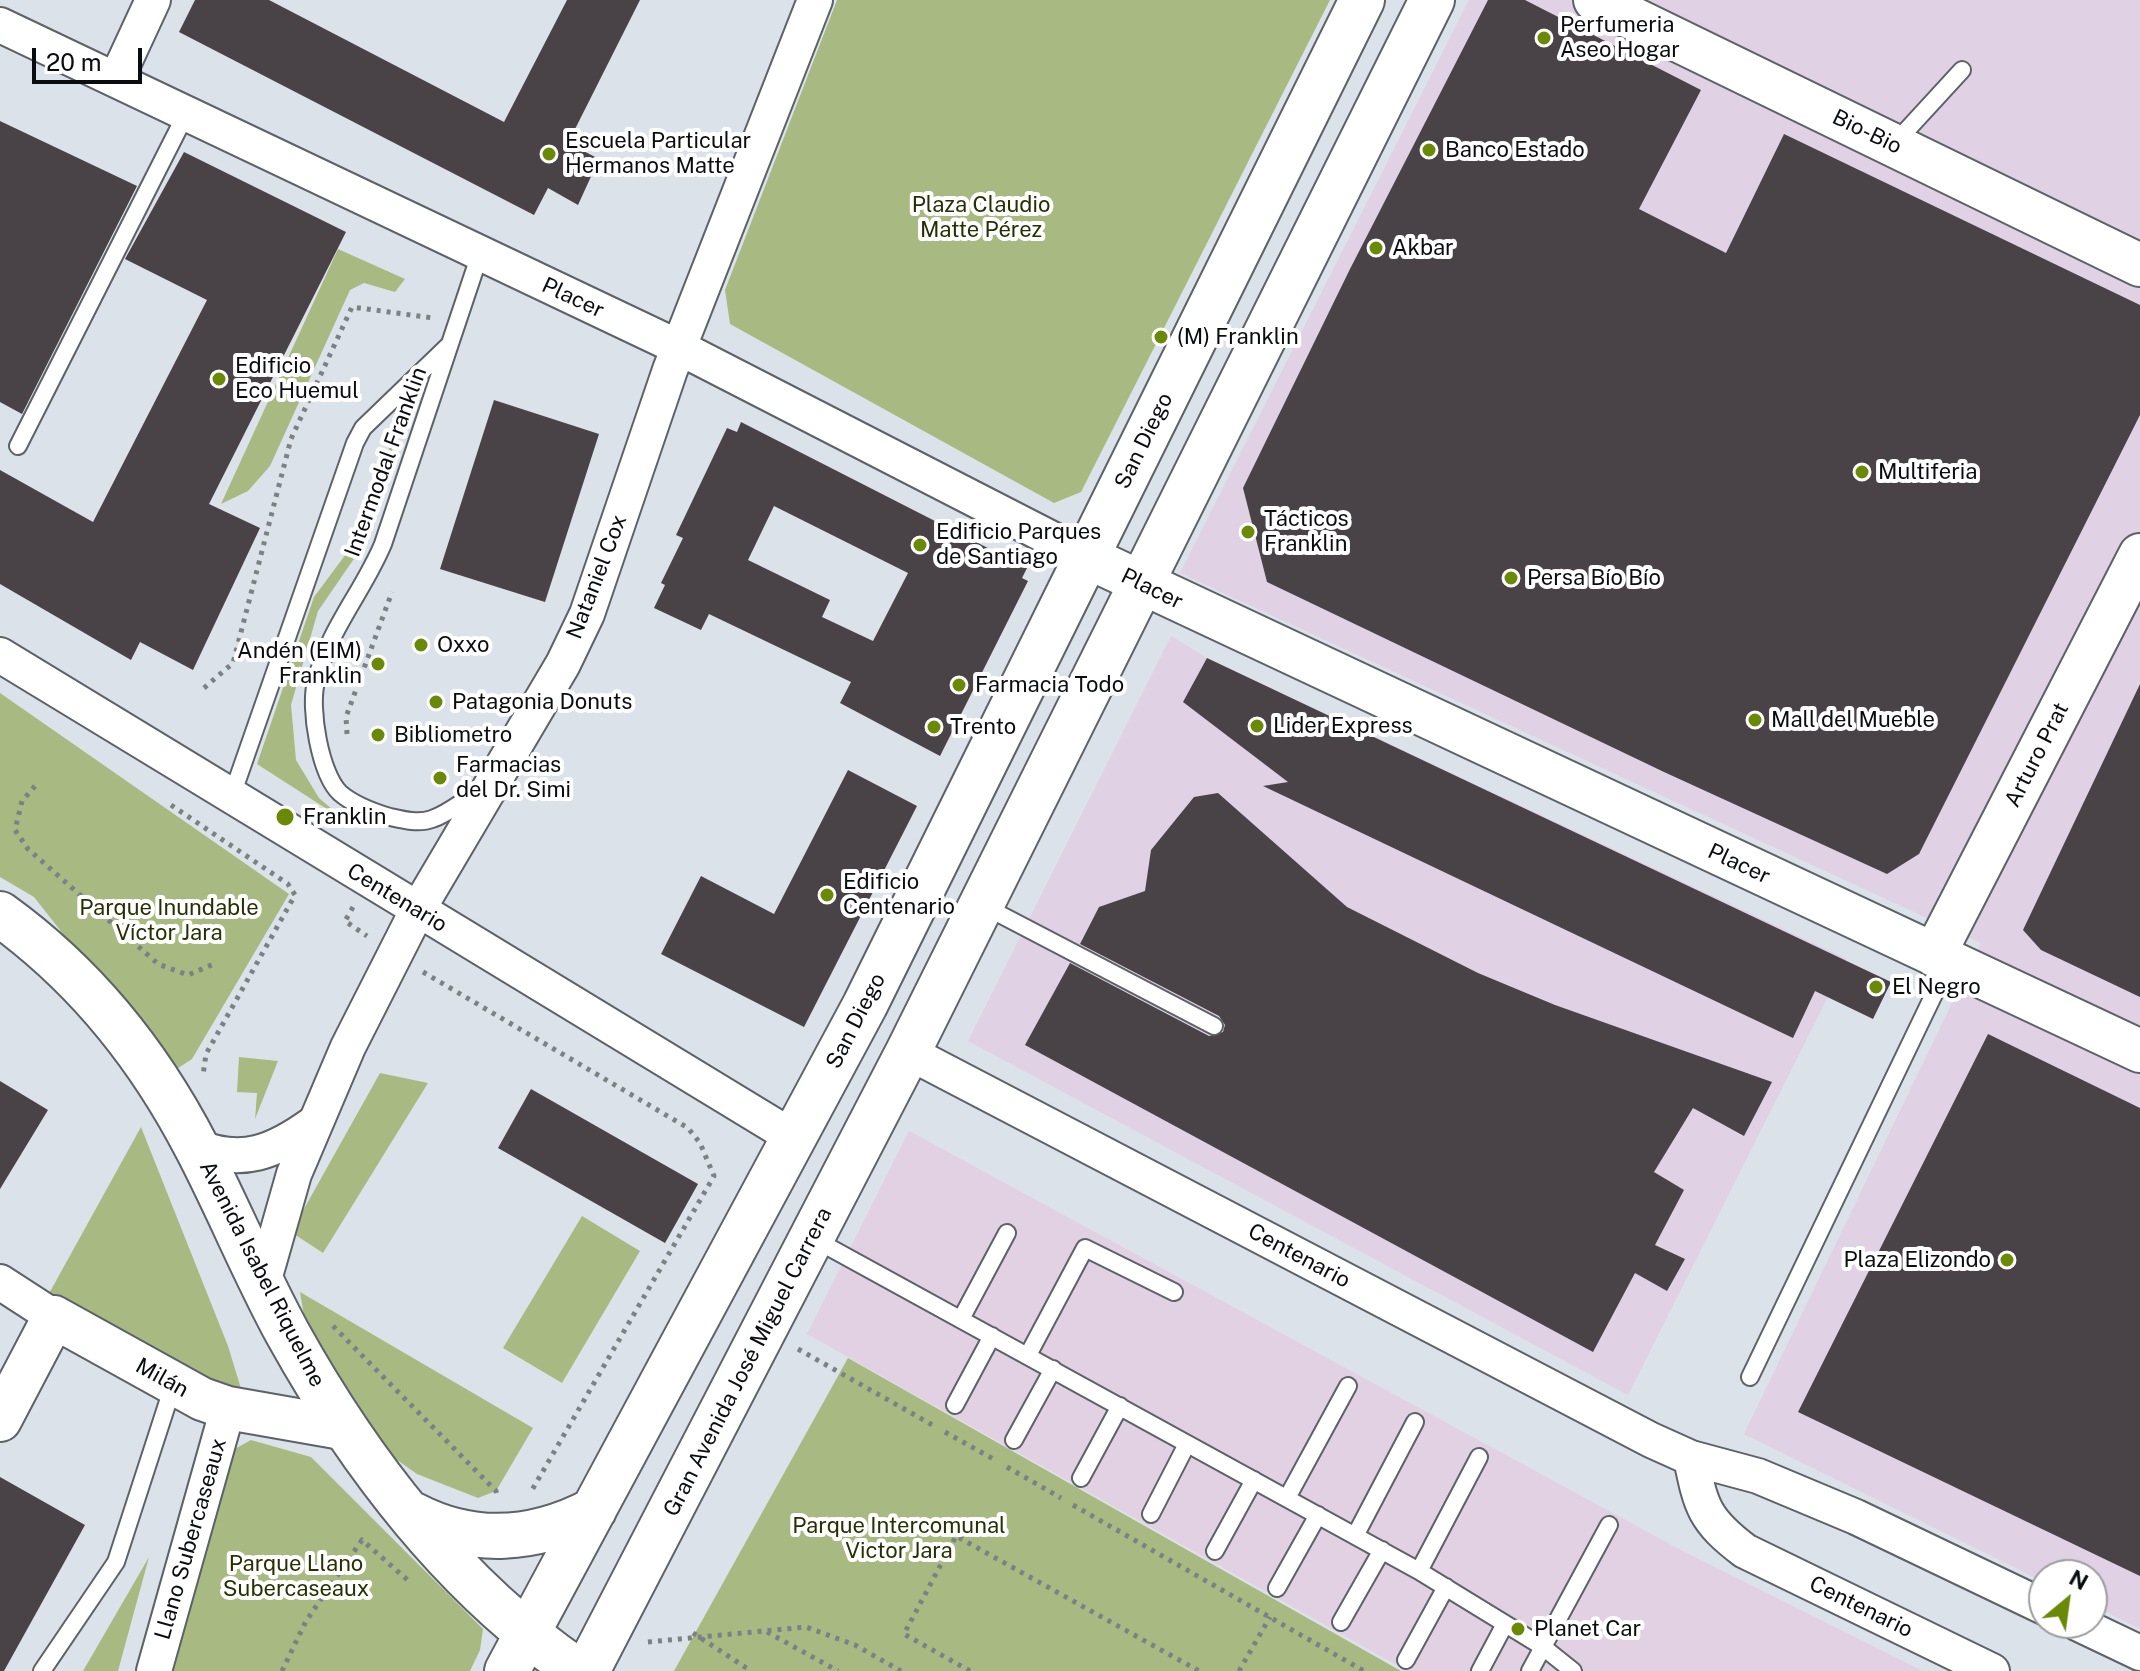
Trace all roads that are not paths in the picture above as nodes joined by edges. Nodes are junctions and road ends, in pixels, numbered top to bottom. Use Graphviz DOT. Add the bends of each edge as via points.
graph roads {
  1 [pos="153,0"];
  2 [pos="815,0"];
  3 [pos="1362,0"];
  4 [pos="1432,0"];
  5 [pos="1595,0"];
  6 [pos="0,25"];
  7 [pos="1962,70"];
  8 [pos="116,80"];
  9 [pos="186,114"];
  10 [pos="1893,145"];
  11 [pos="480,254"];
  12 [pos="2140,265"];
  13 [pos="452,342"];
  14 [pos="680,348"];
  15 [pos="18,446"];
  16 [pos="2140,555"];
  17 [pos="1087,557"];
  18 [pos="1142,584"];
  19 [pos="0,655"];
  20 [pos="491,784"];
  21 [pos="231,798"];
  22 [pos="982,905"];
  23 [pos="417,911"];
  24 [pos="0,914"];
  25 [pos="1942,958"];
  26 [pos="1214,1026"];
  27 [pos="2140,1051"];
  28 [pos="908,1052"];
  29 [pos="313,1124"];
  30 [pos="796,1139"];
  31 [pos="197,1147"];
  32 [pos="1007,1233"];
  33 [pos="812,1238"];
  34 [pos="0,1282"];
  35 [pos="263,1283"];
  36 [pos="1174,1292"];
  37 [pos="54,1317"];
  38 [pos="961,1319"];
  39 [pos="992,1336"];
  40 [pos="1028,1355"];
  41 [pos="1053,1369"];
  42 [pos="1750,1377"];
  43 [pos="173,1386"];
  44 [pos="1348,1386"];
  45 [pos="955,1405"];
  46 [pos="1120,1406"];
  47 [pos="228,1408"];
  48 [pos="0,1420"];
  49 [pos="1415,1422"];
  50 [pos="342,1428"];
  51 [pos="1014,1440"];
  52 [pos="1187,1444"];
  53 [pos="1479,1457"];
  54 [pos="1691,1458"];
  55 [pos="1081,1478"];
  56 [pos="1254,1480"];
  57 [pos="1287,1498"];
  58 [pos="405,1510"];
  59 [pos="594,1510"];
  60 [pos="1151,1514"];
  61 [pos="1318,1515"];
  62 [pos="1609,1525"];
  63 [pos="1355,1536"];
  64 [pos="1382,1550"];
  65 [pos="1215,1551"];
  66 [pos="1419,1571"];
  67 [pos="1446,1587"];
  68 [pos="1277,1588"];
  69 [pos="2028,1599"];
  70 [pos="1341,1622"];
  71 [pos="1505,1624"];
  72 [pos="2108,1638"];
  73 [pos="1543,1647"];
  74 [pos="517,1653"];
  75 [pos="2140,1653"];
  76 [pos="1406,1660"];
  77 [pos="42,1671"];
  78 [pos="154,1671"];
  79 [pos="578,1671"];
  80 [pos="587,1671"];
  81 [pos="1480,1671"];
  82 [pos="1530,1671"];
  83 [pos="1573,1671"];
  84 [pos="1992,1671"];
  1 -- 8 [label="street"];
  2 -- 14 [label="street, Nataniel Cox"];
  3 -- 17 [label="main road, San Diego"];
  4 -- 18 [label="main road"];
  5 -- 10 [label="street, Bio-Bio"];
  6 -- 8 [label="street, Placer"];
  7 -- 10 [label="lane"];
  8 -- 9 [label="street, Placer"];
  9 -- 11 [label="street, Placer"];
  9 -- 15 [label="lane"];
  10 -- 12 [label="street, Bio-Bio"];
  11 -- 13 [label="lane, Intermodal Franklin"];
  11 -- 14 [label="street, Placer"];
  13 -- 20 [label="lane, Intermodal Franklin" via="379,555 322,658 314,686 314,719 338,792 371,812 405,821 432,819"];
  13 -- 21 [label="lane" via="363,428 355,443"];
  14 -- 17 [label="street, Placer"];
  14 -- 20 [label="street, Nataniel Cox" via="587,614"];
  16 -- 25 [label="street, Arturo Prat"];
  17 -- 18 [label="street, Placer"];
  17 -- 30 [label="main road, San Diego"];
  18 -- 22 [label="main road"];
  18 -- 25 [label="street, Placer"];
  19 -- 21 [label="street, Centenario"];
  20 -- 23 [label="street, Nataniel Cox"];
  21 -- 23 [label="street, Centenario"];
  22 -- 26 [label="lane"];
  22 -- 28 [label="main road"];
  23 -- 29 [label="street, Nataniel Cox"];
  23 -- 30 [label="street, Centenario"];
  24 -- 31 [label="main road, Avenida Isabel Riquelme" via="60,962 126,1032"];
  25 -- 27 [label="street, Placer"];
  25 -- 42 [label="lane"];
  28 -- 33 [label="main road, Gran Avenida José Miguel Carrera"];
  28 -- 54 [label="street, Centenario"];
  29 -- 31 [label="street, Nataniel Cox" via="263,1154 238,1157"];
  29 -- 35 [label="street, Nataniel Cox"];
  30 -- 59 [label="main road"];
  31 -- 35 [label="main road, Avenida Isabel Riquelme"];
  32 -- 38 [label="lane"];
  33 -- 38 [label="lane"];
  33 -- 80 [label="main road, Gran Avenida José Miguel Carrera"];
  34 -- 37 [label="street, Milán"];
  35 -- 50 [label="main road, Avenida Isabel Riquelme"];
  36 -- 40 [label="lane" via="1085,1248"];
  37 -- 43 [label="street, Milán"];
  37 -- 48 [label="street"];
  38 -- 39 [label="lane"];
  39 -- 40 [label="lane"];
  39 -- 45 [label="lane"];
  40 -- 41 [label="lane"];
  41 -- 46 [label="lane"];
  41 -- 51 [label="lane"];
  43 -- 47 [label="street, Milán"];
  43 -- 77 [label="lane" via="116,1562"];
  44 -- 57 [label="lane"];
  46 -- 52 [label="lane"];
  46 -- 55 [label="lane"];
  47 -- 50 [label="street, Milán"];
  47 -- 78 [label="street, Llano Subercaseaux"];
  49 -- 63 [label="lane"];
  50 -- 58 [label="main road, Avenida Isabel Riquelme"];
  52 -- 56 [label="lane"];
  52 -- 60 [label="lane"];
  53 -- 66 [label="lane"];
  54 -- 69 [label="street, Centenario" via="1758,1476 1856,1517"];
  54 -- 84 [label="street, Centenario" via="1700,1499 1715,1529 1745,1551"];
  56 -- 57 [label="lane"];
  56 -- 65 [label="lane"];
  57 -- 61 [label="lane"];
  58 -- 59 [label="main road" via="454,1531 505,1537 541,1532"];
  58 -- 74 [label="main road, Avenida Isabel Riquelme"];
  59 -- 74 [label="main road"];
  61 -- 63 [label="lane"];
  61 -- 68 [label="lane"];
  62 -- 73 [label="lane"];
  63 -- 64 [label="lane"];
  64 -- 66 [label="lane"];
  64 -- 70 [label="lane"];
  66 -- 67 [label="lane"];
  67 -- 71 [label="lane"];
  67 -- 76 [label="lane"];
  71 -- 73 [label="lane"];
  71 -- 81 [label="lane"];
  72 -- 75 [label="street"];
  73 -- 82 [label="lane"];
  73 -- 83 [label="lane"];
  74 -- 79 [label="main road, Avenida Isabel Riquelme"];
}
